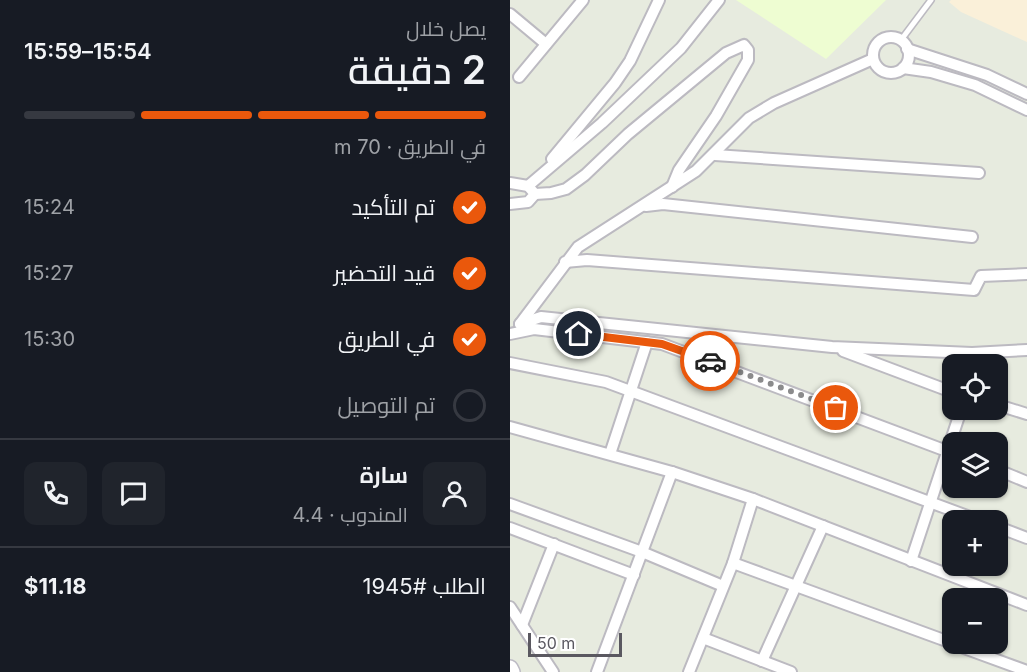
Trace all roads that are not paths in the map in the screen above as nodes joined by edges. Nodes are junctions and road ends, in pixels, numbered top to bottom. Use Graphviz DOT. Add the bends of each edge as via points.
graph roads {
  1 [pos="583,0"];
  2 [pos="659,0"];
  3 [pos="719,0"];
  4 [pos="931,0"];
  5 [pos="510,14"];
  6 [pos="546,44"];
  7 [pos="904,44"];
  8 [pos="873,59"];
  9 [pos="903,68"];
  10 [pos="519,77"];
  11 [pos="1027,94"];
  12 [pos="1027,110"];
  13 [pos="715,155"];
  14 [pos="979,173"];
  15 [pos="510,183"];
  16 [pos="672,188"];
  17 [pos="532,190"];
  18 [pos="510,204"];
  19 [pos="642,206"];
  20 [pos="972,237"];
  21 [pos="565,262"];
  22 [pos="1027,274"];
  23 [pos="520,324"];
  24 [pos="510,334"];
  25 [pos="647,342"];
  26 [pos="832,347"];
  27 [pos="1027,350"];
  28 [pos="510,363"];
  29 [pos="942,388"];
  30 [pos="631,391"];
  31 [pos="1008,408"];
  32 [pos="1027,414"];
  33 [pos="510,427"];
  34 [pos="942,448"];
  35 [pos="610,454"];
  36 [pos="942,471"];
  37 [pos="672,472"];
  38 [pos="1008,474"];
  39 [pos="1027,482"];
  40 [pos="753,499"];
  41 [pos="929,503"];
  42 [pos="510,504"];
  43 [pos="949,510"];
  44 [pos="823,526"];
  45 [pos="510,528"];
  46 [pos="1008,531"];
  47 [pos="1027,538"];
  48 [pos="554,544"];
  49 [pos="642,552"];
  50 [pos="911,561"];
  51 [pos="733,563"];
  52 [pos="633,575"];
  53 [pos="723,586"];
  54 [pos="796,586"];
  55 [pos="1027,605"];
  56 [pos="510,607"];
  57 [pos="522,625"];
  58 [pos="703,638"];
  59 [pos="942,640"];
  60 [pos="980,654"];
  61 [pos="762,661"];
  62 [pos="510,668"];
  63 [pos="1027,671"];
  64 [pos="513,672"];
  65 [pos="553,672"];
  66 [pos="597,672"];
  67 [pos="689,672"];
  68 [pos="791,672"];
  1 -- 6 [label="street"];
  2 -- 17 [label="street" via="630,61"];
  3 -- 17 [label="street" via="681,48"];
  4 -- 7 [label="lane"];
  5 -- 6 [label="street"];
  6 -- 10 [label="street"];
  7 -- 8 [label="street" via="891,37 880,40"];
  7 -- 9 [label="street" via="908,59"];
  7 -- 11 [label="street"];
  8 -- 9 [label="street" via="886,72"];
  8 -- 13 [label="street" via="774,103 750,118"];
  9 -- 12 [label="street" via="975,85"];
  13 -- 14 [label="street"];
  13 -- 16 [label="street"];
  15 -- 17 [label="street"];
  16 -- 17 [label="street" via="679,170 748,60 744,45 726,53 566,189"];
  16 -- 19 [label="street"];
  17 -- 18 [label="street" via="528,202"];
  19 -- 20 [label="street" via="663,204"];
  19 -- 21 [label="street" via="578,247"];
  21 -- 22 [label="street" via="598,261 974,290 981,276"];
  21 -- 23 [label="street"];
  23 -- 24 [label="street"];
  23 -- 26 [label="street" via="541,317"];
  24 -- 25 [label="street" via="534,329"];
  25 -- 30 [label="street"];
  25 -- 34 [label="street" via="662,344"];
  26 -- 27 [label="street" via="972,353"];
  26 -- 29 [label="street"];
  28 -- 30 [label="street" via="606,382"];
  30 -- 35 [label="street"];
  30 -- 41 [label="street"];
  31 -- 32 [label="street"];
  33 -- 35 [label="street"];
  35 -- 37 [label="street"];
  36 -- 41 [label="street"];
  37 -- 40 [label="street"];
  37 -- 49 [label="street"];
  38 -- 39 [label="street"];
  40 -- 44 [label="street"];
  40 -- 51 [label="street"];
  41 -- 43 [label="street"];
  41 -- 50 [label="street"];
  42 -- 49 [label="street"];
  44 -- 50 [label="street"];
  44 -- 54 [label="street"];
  45 -- 48 [label="street"];
  46 -- 47 [label="street"];
  48 -- 52 [label="street"];
  48 -- 57 [label="street"];
  49 -- 52 [label="street"];
  49 -- 53 [label="street"];
  50 -- 55 [label="street"];
  51 -- 53 [label="street"];
  51 -- 54 [label="street"];
  52 -- 66 [label="street"];
  53 -- 58 [label="street"];
  54 -- 59 [label="street"];
  54 -- 61 [label="street"];
  56 -- 57 [label="street"];
  57 -- 65 [label="street"];
  58 -- 61 [label="street"];
  58 -- 67 [label="street"];
  60 -- 63 [label="street"];
  61 -- 68 [label="street"];
  62 -- 64 [label="main road"];
}
